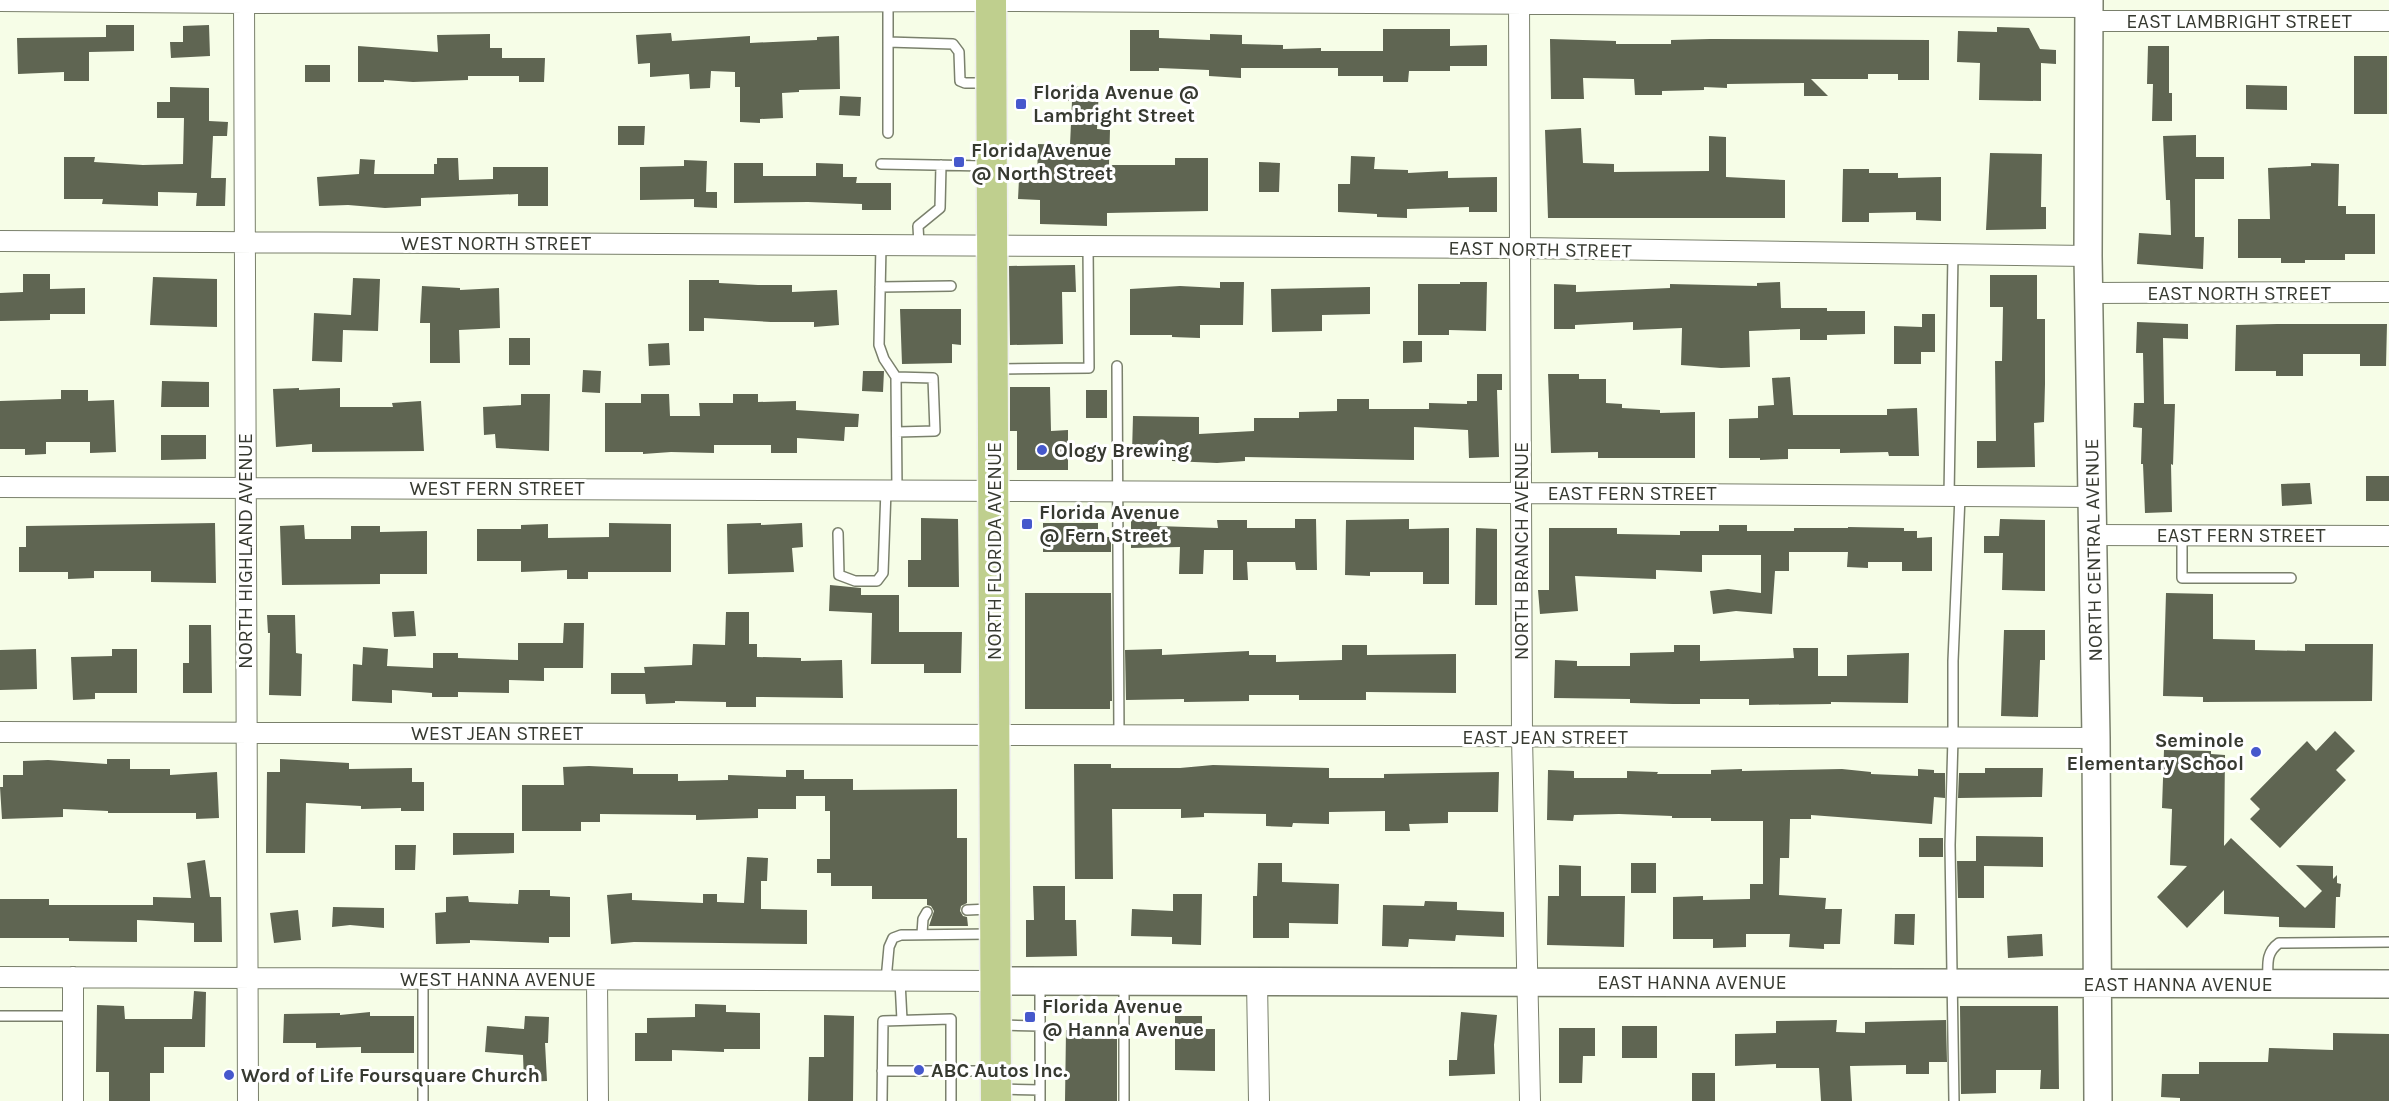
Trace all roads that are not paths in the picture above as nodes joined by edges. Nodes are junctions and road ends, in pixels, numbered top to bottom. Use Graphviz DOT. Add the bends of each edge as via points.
graph roads {
  1 [pos="0,1"];
  2 [pos="244,1"];
  3 [pos="991,1"];
  4 [pos="888,2"];
  5 [pos="1519,2"];
  6 [pos="2089,9"];
  7 [pos="2389,21"];
  8 [pos="888,42"];
  9 [pos="991,83"];
  10 [pos="888,133"];
  11 [pos="881,164"];
  12 [pos="941,165"];
  13 [pos="992,166"];
  14 [pos="0,241"];
  15 [pos="244,241"];
  16 [pos="880,245"];
  17 [pos="919,245"];
  18 [pos="992,246"];
  19 [pos="1088,246"];
  20 [pos="1521,248"];
  21 [pos="1953,254"];
  22 [pos="2088,256"];
  23 [pos="951,286"];
  24 [pos="880,287"];
  25 [pos="2389,292"];
  26 [pos="2088,293"];
  27 [pos="1117,366"];
  28 [pos="993,369"];
  29 [pos="896,378"];
  30 [pos="897,432"];
  31 [pos="0,487"];
  32 [pos="245,487"];
  33 [pos="892,490"];
  34 [pos="993,491"];
  35 [pos="1118,491"];
  36 [pos="1521,492"];
  37 [pos="1955,496"];
  38 [pos="2091,497"];
  39 [pos="838,533"];
  40 [pos="2093,535"];
  41 [pos="2182,535"];
  42 [pos="2389,536"];
  43 [pos="2291,578"];
  44 [pos="246,731"];
  45 [pos="0,732"];
  46 [pos="995,735"];
  47 [pos="1119,736"];
  48 [pos="1522,737"];
  49 [pos="1953,738"];
  50 [pos="2096,738"];
  51 [pos="927,912"];
  52 [pos="986,918"];
  53 [pos="922,934"];
  54 [pos="2389,942"];
  55 [pos="0,977"];
  56 [pos="73,977"];
  57 [pos="247,978"];
  58 [pos="423,979"];
  59 [pos="597,980"];
  60 [pos="893,981"];
  61 [pos="996,981"];
  62 [pos="1257,981"];
  63 [pos="1040,982"];
  64 [pos="1528,982"];
  65 [pos="1124,983"];
  66 [pos="1953,983"];
  67 [pos="2097,983"];
  68 [pos="2268,984"];
  69 [pos="2389,984"];
  70 [pos="0,1016"];
  71 [pos="73,1016"];
  72 [pos="902,1020"];
  73 [pos="996,1025"];
  74 [pos="1040,1026"];
  75 [pos="882,1071"];
  76 [pos="951,1071"];
  77 [pos="996,1087"];
  78 [pos="1040,1090"];
  79 [pos="73,1101"];
  80 [pos="248,1101"];
  81 [pos="423,1101"];
  82 [pos="598,1101"];
  83 [pos="882,1101"];
  84 [pos="951,1101"];
  85 [pos="1040,1101"];
  86 [pos="1124,1101"];
  87 [pos="1259,1101"];
  88 [pos="1530,1101"];
  89 [pos="1954,1101"];
  90 [pos="2098,1101"];
  1 -- 2 [label="street, EAST LAMBRIGHT STREET"];
  2 -- 4 [label="street, EAST LAMBRIGHT STREET"];
  2 -- 15 [label="street, NORTH HIGHLAND AVENUE"];
  3 -- 4 [label="street, EAST LAMBRIGHT STREET"];
  3 -- 5 [label="street, EAST LAMBRIGHT STREET"];
  3 -- 9 [label="main road, NORTH FLORIDA AVENUE"];
  4 -- 8 [label="lane"];
  5 -- 6 [label="street, EAST LAMBRIGHT STREET"];
  5 -- 20 [label="street, NORTH BRANCH AVENUE"];
  6 -- 7 [label="street, EAST LAMBRIGHT STREET"];
  6 -- 22 [label="street, NORTH CENTRAL AVENUE"];
  8 -- 9 [label="lane" via="953,44 959,52 960,81"];
  8 -- 10 [label="lane"];
  9 -- 13 [label="main road, NORTH FLORIDA AVENUE"];
  11 -- 12 [label="lane"];
  12 -- 13 [label="lane"];
  12 -- 17 [label="lane" via="940,208 918,226"];
  13 -- 18 [label="main road, NORTH FLORIDA AVENUE"];
  14 -- 15 [label="street, WEST NORTH STREET"];
  15 -- 16 [label="street, WEST NORTH STREET"];
  15 -- 32 [label="street, NORTH HIGHLAND AVENUE"];
  16 -- 17 [label="street, WEST NORTH STREET"];
  16 -- 24 [label="lane"];
  17 -- 18 [label="street, WEST NORTH STREET"];
  18 -- 19 [label="street, EAST NORTH STREET"];
  18 -- 28 [label="main road, NORTH FLORIDA AVENUE"];
  19 -- 20 [label="street, EAST NORTH STREET"];
  19 -- 28 [label="lane" via="1089,368"];
  20 -- 21 [label="street, EAST NORTH STREET"];
  20 -- 36 [label="street, NORTH BRANCH AVENUE"];
  21 -- 22 [label="street, EAST NORTH STREET"];
  21 -- 37 [label="lane"];
  22 -- 26 [label="street, NORTH CENTRAL AVENUE"];
  23 -- 24 [label="lane"];
  24 -- 29 [label="lane" via="879,345"];
  25 -- 26 [label="street, EAST NORTH STREET"];
  26 -- 38 [label="street, NORTH CENTRAL AVENUE"];
  27 -- 35 [label="lane"];
  28 -- 34 [label="main road, NORTH FLORIDA AVENUE"];
  29 -- 30 [label="lane"];
  29 -- 30 [label="lane" via="933,378 935,431"];
  30 -- 33 [label="lane"];
  31 -- 32 [label="street, WEST FERN STREET"];
  32 -- 33 [label="street, WEST FERN STREET"];
  32 -- 44 [label="street, NORTH HIGHLAND AVENUE"];
  33 -- 34 [label="street, WEST FERN STREET"];
  33 -- 39 [label="lane" via="883,573 877,581 855,581 839,575"];
  34 -- 35 [label="street, EAST FERN STREET"];
  34 -- 46 [label="main road, NORTH FLORIDA AVENUE"];
  35 -- 36 [label="street, EAST FERN STREET"];
  35 -- 47 [label="lane"];
  36 -- 37 [label="street, EAST FERN STREET"];
  36 -- 48 [label="street, NORTH BRANCH AVENUE"];
  37 -- 38 [label="street, EAST FERN STREET"];
  37 -- 49 [label="lane"];
  38 -- 40 [label="street, NORTH CENTRAL AVENUE"];
  40 -- 41 [label="street, EAST FERN STREET"];
  40 -- 50 [label="street, NORTH CENTRAL AVENUE"];
  41 -- 42 [label="street, EAST FERN STREET"];
  41 -- 43 [label="lane" via="2182,578"];
  44 -- 45 [label="street, WEST JEAN STREET"];
  44 -- 46 [label="street, WEST JEAN STREET"];
  44 -- 57 [label="street, NORTH HIGHLAND AVENUE"];
  46 -- 47 [label="street, EAST JEAN STREET"];
  46 -- 52 [label="main road, NORTH FLORIDA AVENUE"];
  47 -- 48 [label="street, EAST JEAN STREET"];
  48 -- 49 [label="street, EAST JEAN STREET"];
  48 -- 64 [label="street, NORTH BRANCH AVENUE"];
  49 -- 50 [label="street, EAST JEAN STREET"];
  49 -- 66 [label="lane"];
  50 -- 67 [label="street, NORTH CENTRAL AVENUE"];
  51 -- 53 [label="lane"];
  52 -- 53 [label="lane"];
  52 -- 61 [label="main road, NORTH FLORIDA AVENUE"];
  53 -- 60 [label="lane" via="893,938"];
  54 -- 68 [label="lane" via="2279,943 2267,957"];
  55 -- 56 [label="street, WEST HANNA AVENUE"];
  56 -- 57 [label="street, WEST HANNA AVENUE"];
  56 -- 71 [label="street"];
  57 -- 58 [label="street, WEST HANNA AVENUE"];
  57 -- 80 [label="street, NORTH HIGHLAND AVENUE"];
  58 -- 59 [label="street, WEST HANNA AVENUE"];
  58 -- 81 [label="lane"];
  59 -- 60 [label="street, WEST HANNA AVENUE"];
  59 -- 82 [label="street"];
  60 -- 61 [label="street, WEST HANNA AVENUE"];
  60 -- 72 [label="lane"];
  61 -- 63 [label="street, EAST HANNA AVENUE"];
  61 -- 73 [label="main road, NORTH FLORIDA AVENUE"];
  62 -- 64 [label="street, EAST HANNA AVENUE"];
  62 -- 65 [label="street, EAST HANNA AVENUE"];
  62 -- 87 [label="street"];
  63 -- 65 [label="street, EAST HANNA AVENUE"];
  63 -- 74 [label="lane"];
  64 -- 66 [label="street, EAST HANNA AVENUE"];
  64 -- 88 [label="street, NORTH BRANCH AVENUE"];
  65 -- 86 [label="lane"];
  66 -- 67 [label="street, EAST HANNA AVENUE"];
  66 -- 89 [label="lane"];
  67 -- 68 [label="street, EAST HANNA AVENUE"];
  67 -- 90 [label="street, NORTH CENTRAL AVENUE"];
  68 -- 69 [label="street, EAST HANNA AVENUE"];
  70 -- 71 [label="lane"];
  71 -- 79 [label="street"];
  72 -- 75 [label="lane" via="883,1021"];
  72 -- 76 [label="lane" via="951,1020"];
  73 -- 74 [label="lane"];
  73 -- 77 [label="main road, NORTH FLORIDA AVENUE"];
  74 -- 78 [label="lane"];
  75 -- 76 [label="lane"];
  75 -- 83 [label="lane"];
  76 -- 77 [label="lane"];
  76 -- 84 [label="lane"];
  77 -- 78 [label="lane"];
  78 -- 85 [label="lane"];
}
